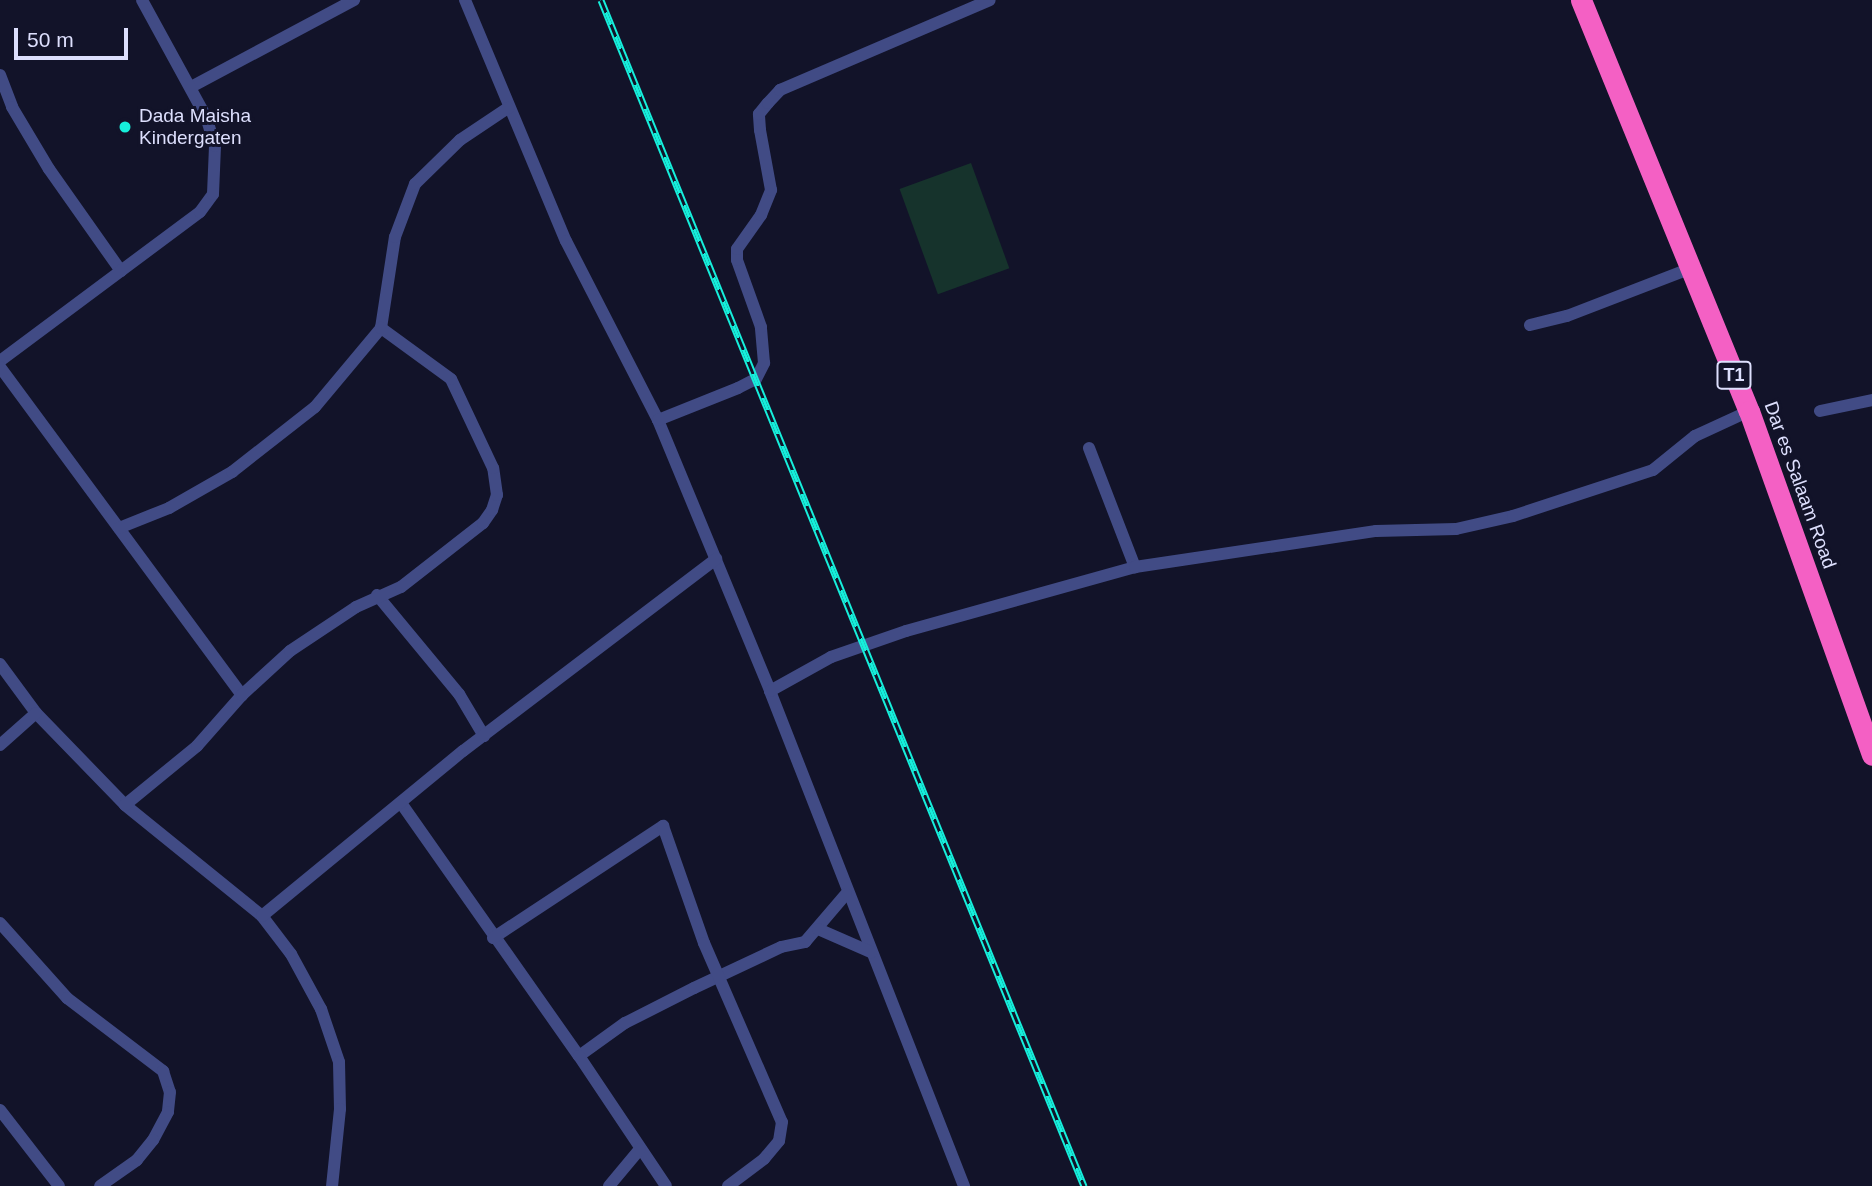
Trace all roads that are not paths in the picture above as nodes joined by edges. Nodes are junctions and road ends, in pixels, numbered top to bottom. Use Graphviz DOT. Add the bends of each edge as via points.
graph roads {
  1 [pos="142,0"];
  2 [pos="354,0"];
  3 [pos="465,0"];
  4 [pos="990,0"];
  5 [pos="1581,0"];
  6 [pos="0,75"];
  7 [pos="191,87"];
  8 [pos="508,108"];
  9 [pos="1689,269"];
  10 [pos="121,271"];
  11 [pos="1530,325"];
  12 [pos="381,328"];
  13 [pos="0,362"];
  14 [pos="0,367"];
  15 [pos="1872,400"];
  16 [pos="1749,411"];
  17 [pos="1820,411"];
  18 [pos="658,420"];
  19 [pos="1089,448"];
  20 [pos="119,528"];
  21 [pos="716,559"];
  22 [pos="1135,567"];
  23 [pos="377,595"];
  24 [pos="0,664"];
  25 [pos="771,691"];
  26 [pos="242,695"];
  27 [pos="36,713"];
  28 [pos="484,736"];
  29 [pos="0,745"];
  30 [pos="1872,755"];
  31 [pos="401,803"];
  32 [pos="125,805"];
  33 [pos="846,894"];
  34 [pos="262,916"];
  35 [pos="0,923"];
  36 [pos="818,929"];
  37 [pos="493,938"];
  38 [pos="871,952"];
  39 [pos="720,976"];
  40 [pos="579,1056"];
  41 [pos="0,1110"];
  42 [pos="640,1149"];
  43 [pos="59,1186"];
  44 [pos="100,1186"];
  45 [pos="332,1186"];
  46 [pos="609,1186"];
  47 [pos="666,1186"];
  48 [pos="728,1186"];
  49 [pos="964,1186"];
  1 -- 7 [label="street"];
  2 -- 7 [label="street"];
  3 -- 8 [label="street"];
  4 -- 18 [label="street" via="780,90 759,114 771,190 761,215 737,248 737,260 761,327 765,363 755,379"];
  5 -- 9 [label="highway, Dar es Salaam Road / T1"];
  6 -- 10 [label="street" via="12,107 49,169"];
  7 -- 10 [label="street" via="215,145 213,194 200,212"];
  8 -- 12 [label="street" via="460,139 415,184 395,237"];
  8 -- 18 [label="street" via="566,241"];
  9 -- 11 [label="street" via="1567,316"];
  9 -- 16 [label="highway, Dar es Salaam Road / T1"];
  10 -- 13 [label="street"];
  12 -- 20 [label="street" via="315,407 275,440 192,496"];
  12 -- 23 [label="street" via="451,379 494,468 497,495 483,523 401,587"];
  14 -- 20 [label="street"];
  15 -- 17 [label="street"];
  16 -- 22 [label="street" via="1695,436 1653,470 1513,516 1456,529 1376,531"];
  16 -- 30 [label="highway, Dar es Salaam Road / T1"];
  18 -- 21 [label="street"];
  19 -- 22 [label="street"];
  20 -- 26 [label="street"];
  21 -- 25 [label="street"];
  21 -- 28 [label="street"];
  22 -- 25 [label="street" via="831,657"];
  23 -- 26 [label="street" via="290,651"];
  23 -- 28 [label="street" via="459,694"];
  24 -- 27 [label="street"];
  25 -- 33 [label="street"];
  26 -- 32 [label="street" via="197,746"];
  27 -- 29 [label="street"];
  27 -- 32 [label="street"];
  28 -- 31 [label="street"];
  31 -- 34 [label="street"];
  31 -- 37 [label="street"];
  32 -- 34 [label="street"];
  33 -- 36 [label="street"];
  33 -- 38 [label="street"];
  34 -- 45 [label="street" via="321,1009 339,1062 340,1109"];
  35 -- 44 [label="street" via="67,998 163,1071 170,1092 168,1112 153,1140 137,1160"];
  36 -- 38 [label="street"];
  36 -- 39 [label="street" via="805,942 781,947"];
  37 -- 39 [label="street" via="663,826"];
  37 -- 40 [label="street"];
  38 -- 49 [label="street"];
  39 -- 40 [label="street" via="625,1023"];
  39 -- 48 [label="street" via="748,1051 782,1122 779,1141 764,1159"];
  40 -- 42 [label="street"];
  41 -- 43 [label="street"];
  42 -- 46 [label="street"];
  42 -- 47 [label="street"];
}
